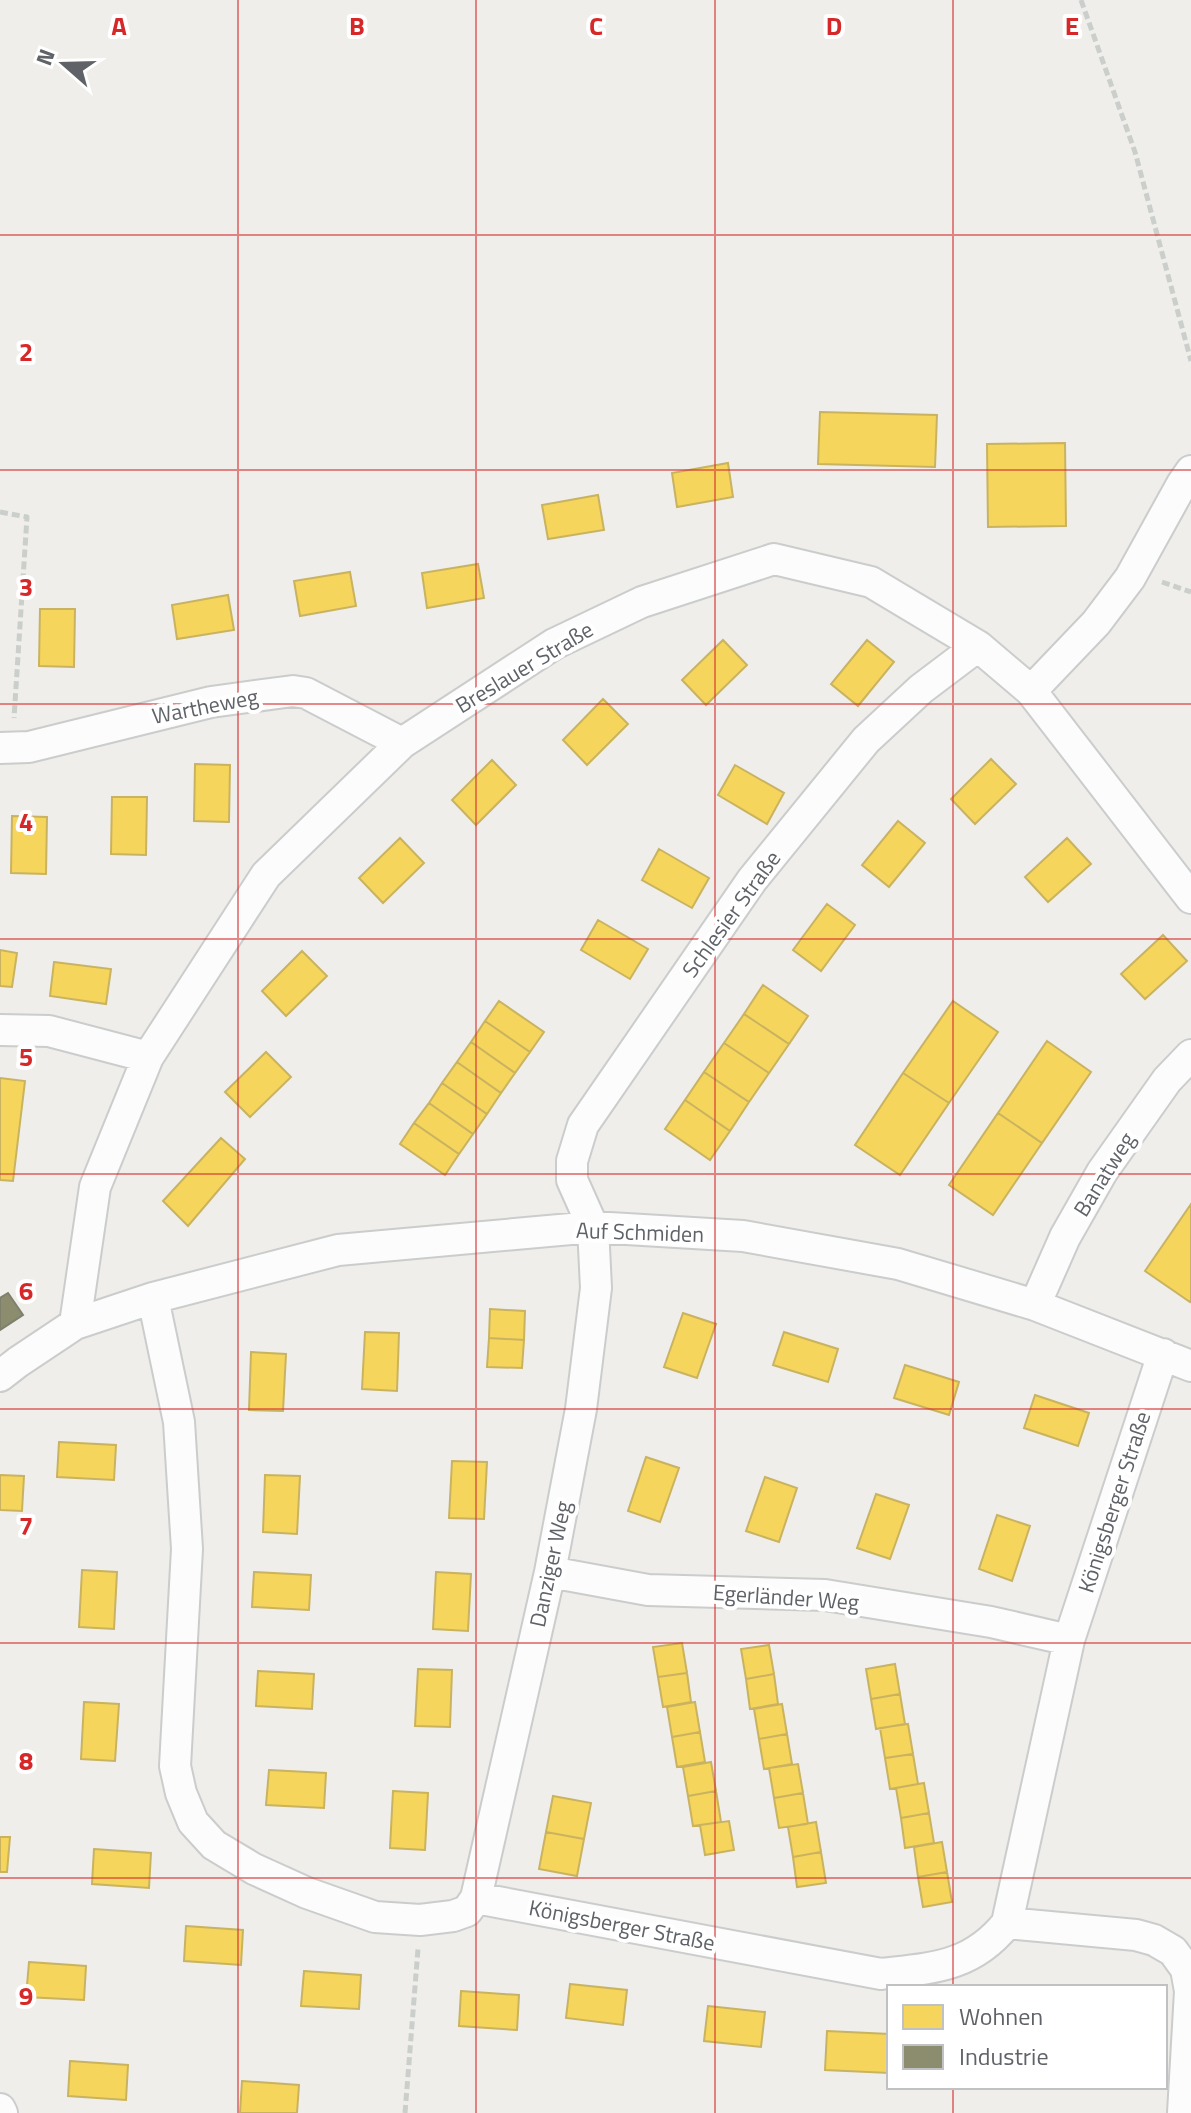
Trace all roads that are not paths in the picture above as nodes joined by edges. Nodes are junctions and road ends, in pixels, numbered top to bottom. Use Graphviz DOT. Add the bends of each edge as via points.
graph roads {
  1 [pos="1191,471"];
  2 [pos="978,646"];
  3 [pos="1031,691"];
  4 [pos="402,743"];
  5 [pos="15,748"];
  6 [pos="1191,898"];
  7 [pos="0,1030"];
  8 [pos="1191,1055"];
  9 [pos="148,1057"];
  10 [pos="593,1227"];
  11 [pos="153,1298"];
  12 [pos="1035,1305"];
  13 [pos="75,1324"];
  14 [pos="1163,1354"];
  15 [pos="1191,1366"];
  16 [pos="0,1376"];
  17 [pos="550,1572"];
  18 [pos="1069,1640"];
  19 [pos="476,1898"];
  20 [pos="1007,1923"];
  21 [pos="1183,2113"];
  1 -- 3 [label="street" via="1130,578 1096,623"];
  2 -- 3 [label="street, Breslauer Straße"];
  2 -- 4 [label="street, Breslauer Straße" via="871,582 774,559 642,602 566,638"];
  2 -- 10 [label="street, Schlesier Straße" via="866,740 752,880 583,1125 572,1180"];
  3 -- 6 [label="street, Breslauer Straße"];
  4 -- 5 [label="street, Wartheweg" via="316,697 293,691 211,702"];
  4 -- 9 [label="street, Breslauer Straße" via="266,875"];
  7 -- 9 [label="street" via="49,1031"];
  8 -- 12 [label="street, Banatweg" via="1102,1172"];
  9 -- 13 [label="street, Breslauer Straße" via="95,1187"];
  10 -- 11 [label="street, Auf Schmiden" via="338,1250"];
  10 -- 12 [label="street, Auf Schmiden" via="743,1236 898,1264"];
  10 -- 17 [label="street, Danziger Weg" via="596,1288 583,1394"];
  11 -- 13 [label="street, Auf Schmiden"];
  11 -- 19 [label="street" via="179,1422 187,1549 175,1766 193,1822 214,1845 254,1869 375,1917 453,1916 467,1911"];
  12 -- 14 [label="street, Auf Schmiden"];
  13 -- 16 [label="street, Auf Schmiden"];
  14 -- 15 [label="street, Auf Schmiden"];
  14 -- 18 [label="street, Königsberger Straße"];
  17 -- 18 [label="street, Egerländer Weg" via="648,1590 825,1595"];
  17 -- 19 [label="street, Danziger Weg"];
  18 -- 20 [label="street, Königsberger Straße"];
  19 -- 20 [label="street, Königsberger Straße" via="881,1974 934,1969 976,1953"];
  20 -- 21 [label="street" via="1136,1935 1173,1951 1186,1969 1190,1991"];
}
